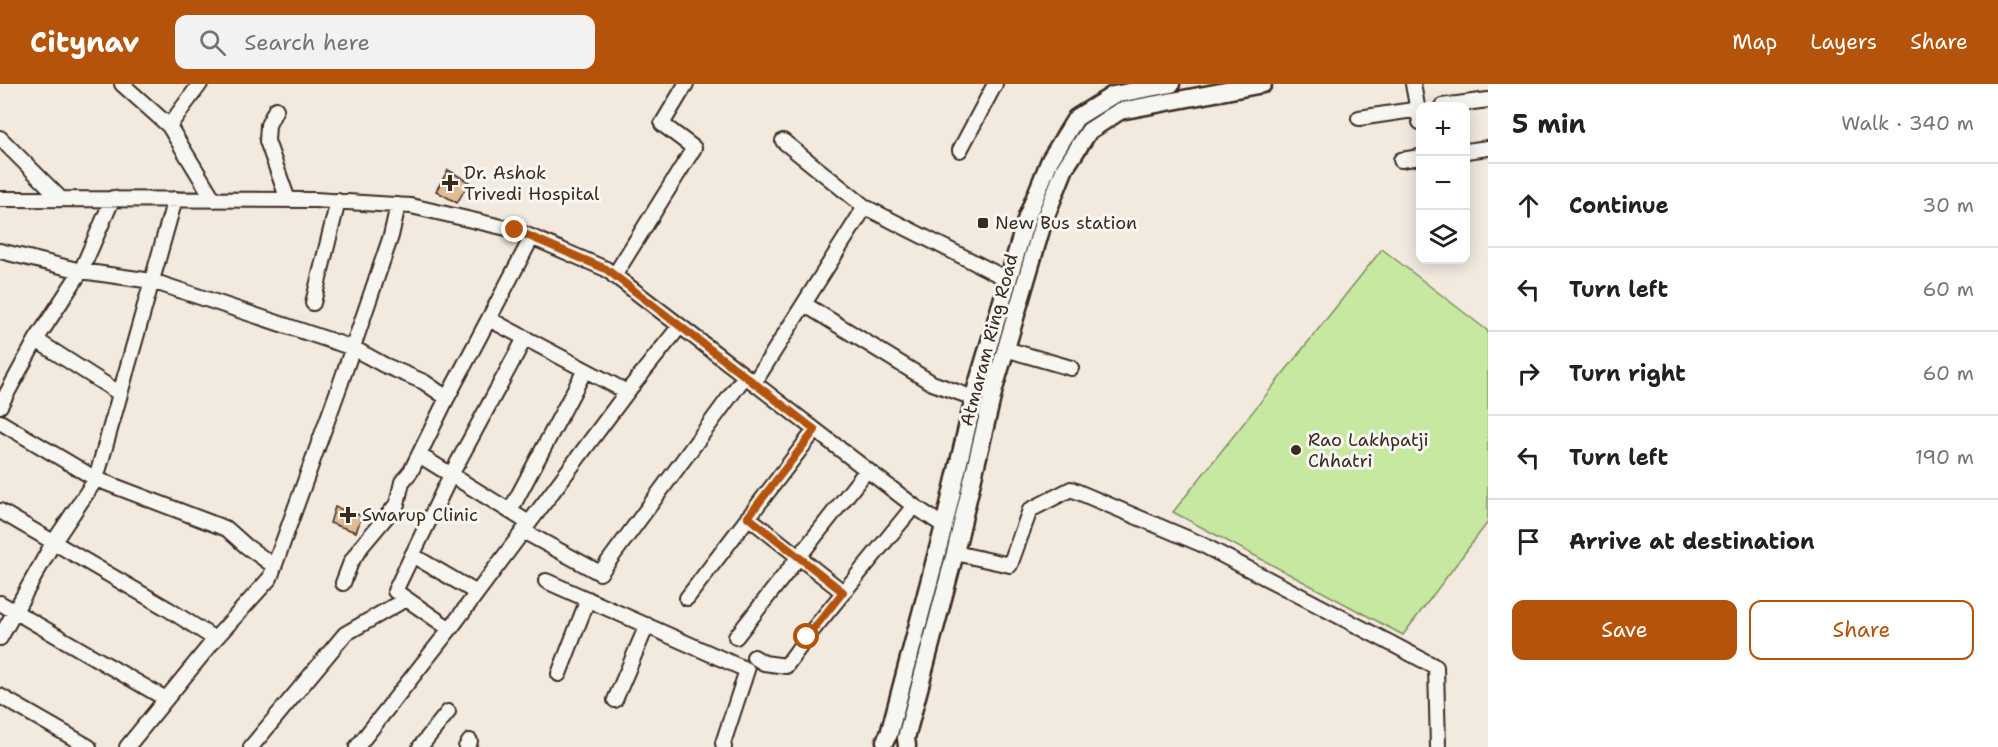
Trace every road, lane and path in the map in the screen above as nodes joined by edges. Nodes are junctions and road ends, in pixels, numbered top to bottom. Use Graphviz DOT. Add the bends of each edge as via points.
graph roads {
  1 [pos="122,84"];
  2 [pos="200,84"];
  3 [pos="686,84"];
  4 [pos="995,84"];
  5 [pos="1171,84"];
  6 [pos="1263,84"];
  7 [pos="1413,84"];
  8 [pos="1111,89"];
  9 [pos="1488,100"];
  10 [pos="1417,102"];
  11 [pos="1470,102"];
  12 [pos="276,109"];
  13 [pos="1416,114"];
  14 [pos="1359,118"];
  15 [pos="169,126"];
  16 [pos="0,138"];
  17 [pos="783,141"];
  18 [pos="1488,148"];
  19 [pos="960,150"];
  20 [pos="1470,150"];
  21 [pos="0,151"];
  22 [pos="17,155"];
  23 [pos="1416,158"];
  24 [pos="1401,160"];
  25 [pos="60,198"];
  26 [pos="113,198"];
  27 [pos="175,199"];
  28 [pos="214,200"];
  29 [pos="288,200"];
  30 [pos="338,201"];
  31 [pos="2,202"];
  32 [pos="398,206"];
  33 [pos="866,207"];
  34 [pos="532,237"];
  35 [pos="0,251"];
  36 [pos="81,271"];
  37 [pos="614,276"];
  38 [pos="1007,279"];
  39 [pos="152,281"];
  40 [pos="313,303"];
  41 [pos="804,304"];
  42 [pos="489,319"];
  43 [pos="680,326"];
  44 [pos="525,338"];
  45 [pos="36,340"];
  46 [pos="353,348"];
  47 [pos="1005,349"];
  48 [pos="1071,368"];
  49 [pos="585,370"];
  50 [pos="749,380"];
  51 [pos="119,393"];
  52 [pos="627,393"];
  53 [pos="447,398"];
  54 [pos="974,398"];
  55 [pos="0,406"];
  56 [pos="0,422"];
  57 [pos="815,430"];
  58 [pos="419,455"];
  59 [pos="867,470"];
  60 [pos="451,475"];
  61 [pos="96,480"];
  62 [pos="914,506"];
  63 [pos="0,511"];
  64 [pos="510,511"];
  65 [pos="748,517"];
  66 [pos="944,526"];
  67 [pos="526,527"];
  68 [pos="53,543"];
  69 [pos="955,553"];
  70 [pos="412,555"];
  71 [pos="799,557"];
  72 [pos="274,566"];
  73 [pos="546,581"];
  74 [pos="343,583"];
  75 [pos="843,592"];
  76 [pos="477,593"];
  77 [pos="687,598"];
  78 [pos="406,599"];
  79 [pos="588,599"];
  80 [pos="0,603"];
  81 [pos="15,613"];
  82 [pos="647,625"];
  83 [pos="450,629"];
  84 [pos="736,637"];
  85 [pos="0,638"];
  86 [pos="215,639"];
  87 [pos="754,657"];
  88 [pos="559,674"];
  89 [pos="0,696"];
  90 [pos="166,699"];
  91 [pos="615,700"];
  92 [pos="448,712"];
  93 [pos="883,744"];
  94 [pos="907,746"];
  95 [pos="89,747"];
  96 [pos="127,747"];
  97 [pos="251,747"];
  98 [pos="357,747"];
  99 [pos="420,747"];
  100 [pos="724,747"];
  101 [pos="1438,747"];
  1 -- 15 [label="street"];
  2 -- 15 [label="street"];
  3 -- 37 [label="street" via="662,124 694,148"];
  4 -- 19 [label="street"];
  5 -- 8 [label="main road, Atmaram Ring Road"];
  6 -- 47 [label="main road, Atmaram Ring Road" via="1120,111 1089,131 1065,168 1043,223"];
  7 -- 10 [label="street"];
  8 -- 38 [label="main road, Atmaram Ring Road" via="1076,118 1050,160"];
  9 -- 11 [label="street"];
  12 -- 29 [label="street" via="268,125 267,141"];
  13 -- 14 [label="street"];
  15 -- 28 [label="street"];
  16 -- 22 [label="street"];
  17 -- 33 [label="street"];
  18 -- 20 [label="street"];
  21 -- 22 [label="street"];
  22 -- 25 [label="street"];
  23 -- 24 [label="street"];
  25 -- 26 [label="street"];
  25 -- 31 [label="street"];
  26 -- 27 [label="street"];
  26 -- 36 [label="street"];
  27 -- 28 [label="street"];
  27 -- 39 [label="street"];
  28 -- 29 [label="street"];
  29 -- 30 [label="street"];
  30 -- 32 [label="street"];
  30 -- 40 [label="street"];
  32 -- 34 [label="street"];
  32 -- 46 [label="street"];
  33 -- 38 [label="street"];
  33 -- 41 [label="street"];
  34 -- 37 [label="street"];
  34 -- 42 [label="street"];
  35 -- 36 [label="street"];
  36 -- 39 [label="street"];
  36 -- 45 [label="street"];
  37 -- 43 [label="street"];
  38 -- 54 [label="main road, Atmaram Ring Road"];
  39 -- 46 [label="street"];
  39 -- 51 [label="street"];
  41 -- 50 [label="street"];
  41 -- 54 [label="street" via="932,383"];
  42 -- 44 [label="street"];
  42 -- 53 [label="street"];
  43 -- 50 [label="street"];
  43 -- 52 [label="street"];
  44 -- 49 [label="street"];
  44 -- 60 [label="street"];
  45 -- 51 [label="street"];
  45 -- 55 [label="street"];
  46 -- 53 [label="street" via="424,382"];
  46 -- 72 [label="street"];
  47 -- 48 [label="street"];
  47 -- 69 [label="main road, Atmaram Ring Road"];
  49 -- 52 [label="street"];
  49 -- 64 [label="street"];
  50 -- 57 [label="street"];
  50 -- 67 [label="street" via="600,573"];
  51 -- 61 [label="street"];
  52 -- 67 [label="street"];
  53 -- 58 [label="street"];
  54 -- 66 [label="main road, Atmaram Ring Road"];
  56 -- 61 [label="street"];
  57 -- 59 [label="street"];
  57 -- 65 [label="street"];
  58 -- 60 [label="street"];
  58 -- 74 [label="street" via="402,482 397,504 361,547"];
  59 -- 62 [label="street"];
  59 -- 71 [label="street"];
  60 -- 64 [label="street"];
  60 -- 70 [label="street"];
  61 -- 68 [label="street"];
  61 -- 72 [label="street" via="227,529"];
  62 -- 66 [label="street"];
  62 -- 75 [label="street"];
  63 -- 68 [label="street"];
  64 -- 67 [label="street"];
  65 -- 71 [label="street"];
  65 -- 77 [label="street"];
  66 -- 93 [label="main road, Atmaram Ring Road" via="889,734"];
  67 -- 76 [label="street"];
  68 -- 81 [label="street"];
  68 -- 86 [label="street"];
  69 -- 94 [label="main road, Atmaram Ring Road"];
  69 -- 101 [label="street" via="1010,565 1030,510 1071,489 1201,544 1436,667"];
  70 -- 76 [label="street"];
  70 -- 78 [label="street" via="395,591"];
  71 -- 75 [label="street"];
  71 -- 84 [label="street"];
  72 -- 86 [label="street" via="270,578"];
  73 -- 79 [label="street"];
  75 -- 87 [label="street" via="786,666 764,663"];
  76 -- 83 [label="street"];
  78 -- 83 [label="street"];
  78 -- 97 [label="street" via="345,634"];
  79 -- 82 [label="street"];
  79 -- 88 [label="street"];
  80 -- 81 [label="street"];
  81 -- 85 [label="street"];
  81 -- 90 [label="street"];
  82 -- 91 [label="street"];
  82 -- 100 [label="street" via="747,670"];
  83 -- 98 [label="street"];
  86 -- 90 [label="street"];
  89 -- 95 [label="street"];
  90 -- 96 [label="street"];
  92 -- 99 [label="street"];
  93 -- 94 [label="main road" via="899,739"];
}
